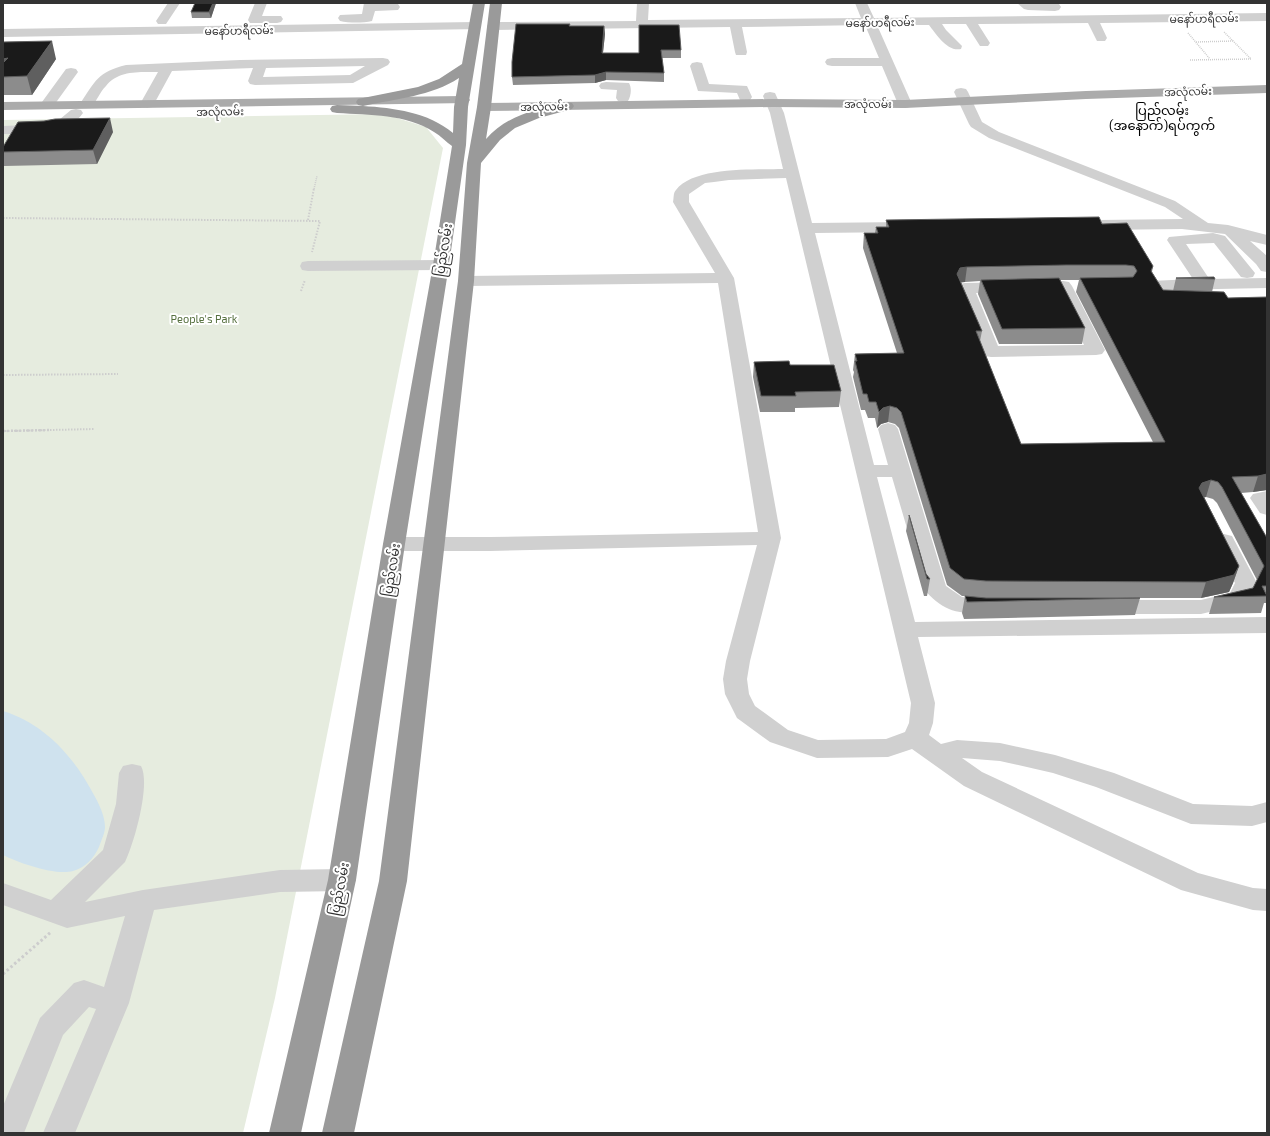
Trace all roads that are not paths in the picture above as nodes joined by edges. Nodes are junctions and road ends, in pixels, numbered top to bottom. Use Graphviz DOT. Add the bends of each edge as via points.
graph roads {
  1 [pos="174,3"];
  2 [pos="261,3"];
  3 [pos="479,3"];
  4 [pos="496,3"];
  5 [pos="643,3"];
  6 [pos="861,3"];
  7 [pos="1023,3"];
  8 [pos="1238,3"];
  9 [pos="370,5"];
  10 [pos="394,7"];
  11 [pos="1157,8"];
  12 [pos="987,9"];
  13 [pos="690,10"];
  14 [pos="1251,18"];
  15 [pos="1267,18"];
  16 [pos="738,19"];
  17 [pos="1171,19"];
  18 [pos="254,20"];
  19 [pos="992,20"];
  20 [pos="1025,20"];
  21 [pos="1064,20"];
  22 [pos="1093,20"];
  23 [pos="162,21"];
  24 [pos="933,21"];
  25 [pos="970,21"];
  26 [pos="3,22"];
  27 [pos="869,22"];
  28 [pos="642,24"];
  29 [pos="679,24"];
  30 [pos="615,25"];
  31 [pos="475,26"];
  32 [pos="493,26"];
  33 [pos="1262,29"];
  34 [pos="1036,32"];
  35 [pos="3,33"];
  36 [pos="44,33"];
  37 [pos="605,38"];
  38 [pos="725,38"];
  39 [pos="1101,38"];
  40 [pos="738,39"];
  41 [pos="984,43"];
  42 [pos="34,46"];
  43 [pos="956,46"];
  44 [pos="740,52"];
  45 [pos="832,62"];
  46 [pos="888,62"];
  47 [pos="261,64"];
  48 [pos="468,66"];
  49 [pos="697,66"];
  50 [pos="167,68"];
  51 [pos="71,72"];
  52 [pos="309,80"];
  53 [pos="606,86"];
  54 [pos="1267,89"];
  55 [pos="745,97"];
  56 [pos="963,97"];
  57 [pos="623,98"];
  58 [pos="904,99"];
  59 [pos="771,100"];
  60 [pos="363,102"];
  61 [pos="147,104"];
  62 [pos="462,104"];
  63 [pos="484,104"];
  64 [pos="47,105"];
  65 [pos="3,106"];
  66 [pos="300,106"];
  67 [pos="567,106"];
  68 [pos="81,109"];
  69 [pos="338,109"];
  70 [pos="3,114"];
  71 [pos="3,130"];
  72 [pos="458,145"];
  73 [pos="474,163"];
  74 [pos="792,173"];
  75 [pos="1080,225"];
  76 [pos="923,226"];
  77 [pos="805,228"];
  78 [pos="1228,230"];
  79 [pos="1199,232"];
  80 [pos="1267,240"];
  81 [pos="441,265"];
  82 [pos="308,266"];
  83 [pos="1267,267"];
  84 [pos="1246,273"];
  85 [pos="1200,276"];
  86 [pos="726,278"];
  87 [pos="466,280"];
  88 [pos="1267,283"];
  89 [pos="1071,286"];
  90 [pos="1188,301"];
  91 [pos="888,429"];
  92 [pos="865,471"];
  93 [pos="900,472"];
  94 [pos="1267,497"];
  95 [pos="1267,509"];
  96 [pos="1216,523"];
  97 [pos="770,538"];
  98 [pos="394,544"];
  99 [pos="435,544"];
  100 [pos="1014,607"];
  101 [pos="1092,607"];
  102 [pos="1267,625"];
  103 [pos="905,630"];
  104 [pos="915,738"];
  105 [pos="938,754"];
  106 [pos="132,773"];
  107 [pos="1267,812"];
  108 [pos="342,880"];
  109 [pos="3,894"];
  110 [pos="1267,900"];
  111 [pos="143,902"];
  112 [pos="62,915"];
  113 [pos="114,1003"];
  114 [pos="8,1133"];
  115 [pos="59,1133"];
  116 [pos="285,1133"];
  117 [pos="338,1133"];
  1 -- 23 [label="street"];
  2 -- 18 [label="street"];
  3 -- 31 [label="highway, ပြည်လမ်း"];
  4 -- 32 [label="highway, ပြည်လမ်း"];
  5 -- 28 [label="street"];
  6 -- 27 [label="street"];
  7 -- 21 [label="street" via="1028,6 1055,7"];
  8 -- 14 [label="street"];
  9 -- 10 [label="street"];
  9 -- 18 [label="street" via="368,18"];
  11 -- 17 [label="street"];
  12 -- 19 [label="street"];
  13 -- 29 [label="street" via="679,20"];
  14 -- 15 [label="street, မနော်ဟရီလမ်း"];
  14 -- 17 [label="street, မနော်ဟရီလမ်း"];
  14 -- 33 [label="street"];
  16 -- 27 [label="street, မနော်ဟရီလမ်း"];
  16 -- 29 [label="street, မနော်ဟရီလမ်း"];
  16 -- 40 [label="street"];
  17 -- 22 [label="street, မနော်ဟရီလမ်း"];
  18 -- 23 [label="street"];
  19 -- 20 [label="street, မနော်ဟရီလမ်း"];
  19 -- 25 [label="street, မနော်ဟရီလမ်း"];
  20 -- 21 [label="street, မနော်ဟရီလမ်း"];
  20 -- 34 [label="street"];
  21 -- 22 [label="street, မနော်ဟရီလမ်း"];
  22 -- 39 [label="street"];
  23 -- 26 [label="street"];
  24 -- 25 [label="street, မနော်ဟရီလမ်း"];
  24 -- 27 [label="street, မနော်ဟရီလမ်း"];
  24 -- 43 [label="street" via="941,33"];
  25 -- 41 [label="street"];
  27 -- 46 [label="street"];
  28 -- 29 [label="street, မနော်ဟရီလမ်း"];
  28 -- 30 [label="street, မနော်ဟရီလမ်း"];
  30 -- 32 [label="street, မနော်ဟရီလမ်း"];
  30 -- 37 [label="street" via="609,29"];
  31 -- 36 [label="street, မနော်ဟရီလမ်း"];
  31 -- 48 [label="highway, ပြည်လမ်း"];
  32 -- 63 [label="highway, ပြည်လမ်း"];
  35 -- 36 [label="street, မနော်ဟရီလမ်း"];
  36 -- 42 [label="street"];
  38 -- 40 [label="street"];
  40 -- 44 [label="street"];
  45 -- 46 [label="street"];
  46 -- 58 [label="street"];
  47 -- 50 [label="street"];
  47 -- 52 [label="street" via="255,81"];
  47 -- 52 [label="street" via="385,57 353,79"];
  48 -- 60 [label="highway" via="444,82 421,90"];
  48 -- 62 [label="highway, ပြည်လမ်း"];
  49 -- 55 [label="street" via="703,88 742,89"];
  50 -- 61 [label="street"];
  50 -- 68 [label="street" via="126,69 112,73 104,78"];
  51 -- 64 [label="street"];
  52 -- 66 [label="street"];
  53 -- 57 [label="street" via="624,86"];
  54 -- 56 [label="main road, အလုံလမ်း"];
  55 -- 57 [label="main road, အလုံလမ်း"];
  55 -- 59 [label="main road, အလုံလမ်း"];
  56 -- 58 [label="main road, အလုံလမ်း"];
  56 -- 79 [label="street" via="976,124 994,135 1170,204 1191,216"];
  57 -- 63 [label="main road, အလုံလမ်း"];
  58 -- 59 [label="main road, အလုံလမ်း"];
  59 -- 67 [label="main road, အလုံလမ်း"];
  59 -- 74 [label="street" via="777,113"];
  60 -- 62 [label="main road, အလုံလမ်း"];
  60 -- 66 [label="main road, အလုံလမ်း"];
  61 -- 66 [label="main road, အလုံလမ်း"];
  61 -- 68 [label="main road, အလုံလမ်း"];
  62 -- 63 [label="highway, အလုံလမ်း"];
  62 -- 69 [label="main road, အလုံလမ်း"];
  62 -- 72 [label="highway, ပြည်လမ်း"];
  63 -- 67 [label="main road, အလုံလမ်း"];
  63 -- 73 [label="highway, ပြည်လမ်း"];
  64 -- 65 [label="main road, အလုံလမ်း"];
  64 -- 68 [label="main road, အလုံလမ်း"];
  66 -- 68 [label="main road, အလုံလမ်း"];
  66 -- 69 [label="main road, အလုံလမ်း"];
  67 -- 73 [label="highway" via="538,113 508,127"];
  68 -- 70 [label="main road, အလုံလမ်း"];
  68 -- 71 [label="street" via="60,127"];
  69 -- 72 [label="highway" via="389,112 407,116 439,130"];
  72 -- 81 [label="highway, ပြည်လမ်း"];
  73 -- 87 [label="highway, ပြည်လမ်း"];
  74 -- 77 [label="street"];
  74 -- 86 [label="street" via="714,177 700,180 682,192 681,202"];
  75 -- 79 [label="street" via="1182,224"];
  76 -- 77 [label="street"];
  77 -- 92 [label="street"];
  78 -- 79 [label="street"];
  78 -- 80 [label="street"];
  78 -- 83 [label="street" via="1245,243"];
  79 -- 84 [label="street" via="1219,239"];
  79 -- 85 [label="street" via="1175,241"];
  81 -- 82 [label="street"];
  81 -- 98 [label="highway, ပြည်လမ်း"];
  86 -- 87 [label="street"];
  86 -- 97 [label="street"];
  87 -- 99 [label="highway, ပြည်လမ်း"];
  88 -- 90 [label="street" via="1157,285 1166,300"];
  89 -- 89 [label="street" via="1056,287 965,288 991,352 1096,350"];
  91 -- 93 [label="street"];
  92 -- 93 [label="street"];
  92 -- 103 [label="street"];
  93 -- 100 [label="street" via="936,590 956,604"];
  94 -- 95 [label="street" via="1260,498"];
  96 -- 101 [label="street" via="1246,583 1239,598 1201,607"];
  97 -- 99 [label="street"];
  97 -- 104 [label="street" via="735,678 737,694 746,712 779,736 817,749 888,748"];
  98 -- 99 [label="street"];
  98 -- 108 [label="highway, ပြည်လမ်း"];
  99 -- 117 [label="highway, ပြည်လမ်း" via="393,881"];
  102 -- 103 [label="street"];
  103 -- 104 [label="street" via="923,703 921,724"];
  104 -- 105 [label="street"];
  105 -- 107 [label="street" via="958,749 993,752 1055,764 1105,780 1191,814 1252,816"];
  105 -- 110 [label="street" via="973,779 1191,882 1253,899"];
  106 -- 112 [label="street" via="129,804 114,855"];
  108 -- 111 [label="street" via="280,881"];
  108 -- 116 [label="highway, ပြည်လမ်း"];
  109 -- 112 [label="street"];
  111 -- 112 [label="street"];
  111 -- 113 [label="street"];
  113 -- 114 [label="street" via="84,992 51,1027"];
  113 -- 115 [label="street"];
}
